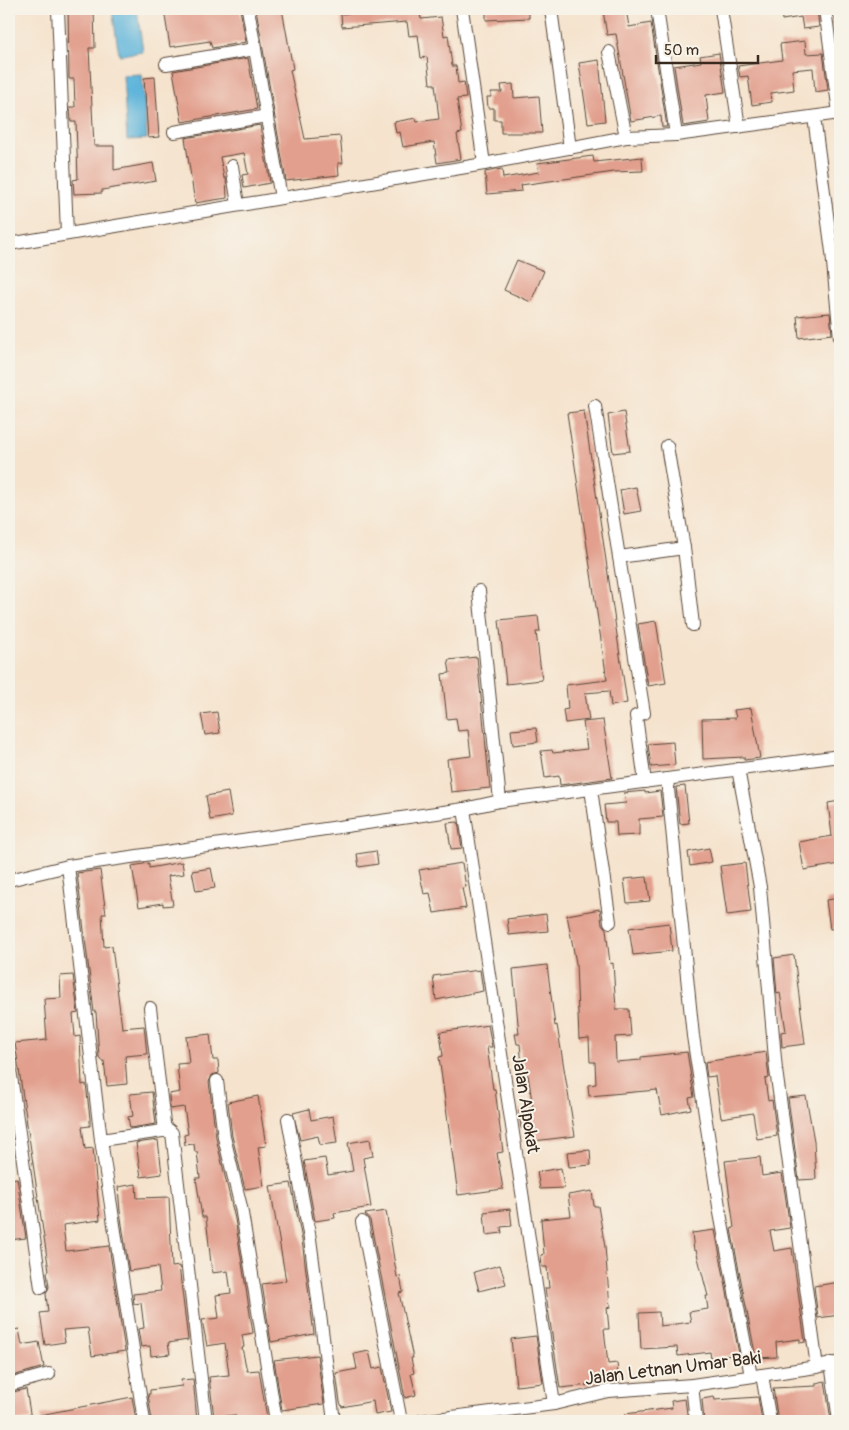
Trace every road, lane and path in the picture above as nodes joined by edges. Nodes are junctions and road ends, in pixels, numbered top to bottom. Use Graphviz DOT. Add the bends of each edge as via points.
graph roads {
  1 [pos="58,9"];
  2 [pos="248,9"];
  3 [pos="462,9"];
  4 [pos="551,9"];
  5 [pos="657,9"];
  6 [pos="721,9"];
  7 [pos="825,9"];
  8 [pos="255,49"];
  9 [pos="609,52"];
  10 [pos="166,64"];
  11 [pos="840,113"];
  12 [pos="267,116"];
  13 [pos="814,117"];
  14 [pos="739,127"];
  15 [pos="174,132"];
  16 [pos="676,135"];
  17 [pos="626,137"];
  18 [pos="570,148"];
  19 [pos="484,164"];
  20 [pos="232,166"];
  21 [pos="281,198"];
  22 [pos="238,205"];
  23 [pos="67,234"];
  24 [pos="9,244"];
  25 [pos="840,338"];
  26 [pos="596,406"];
  27 [pos="667,446"];
  28 [pos="684,548"];
  29 [pos="619,557"];
  30 [pos="479,591"];
  31 [pos="693,625"];
  32 [pos="840,756"];
  33 [pos="738,769"];
  34 [pos="667,779"];
  35 [pos="645,782"];
  36 [pos="591,789"];
  37 [pos="500,801"];
  38 [pos="464,809"];
  39 [pos="68,866"];
  40 [pos="9,880"];
  41 [pos="610,922"];
  42 [pos="150,1008"];
  43 [pos="9,1062"];
  44 [pos="217,1081"];
  45 [pos="288,1119"];
  46 [pos="165,1131"];
  47 [pos="101,1140"];
  48 [pos="362,1222"];
  49 [pos="41,1288"];
  50 [pos="836,1362"];
  51 [pos="817,1367"];
  52 [pos="49,1374"];
  53 [pos="757,1376"];
  54 [pos="9,1385"];
  55 [pos="692,1385"];
  56 [pos="554,1404"];
  57 [pos="463,1418"];
  58 [pos="144,1421"];
  59 [pos="206,1421"];
  60 [pos="276,1421"];
  61 [pos="334,1421"];
  62 [pos="401,1421"];
  63 [pos="421,1421"];
  64 [pos="696,1421"];
  65 [pos="770,1421"];
  66 [pos="839,1421"];
  1 -- 23 [label="street"];
  2 -- 8 [label="street"];
  3 -- 19 [label="street"];
  4 -- 18 [label="street"];
  5 -- 16 [label="street"];
  6 -- 14 [label="street"];
  7 -- 11 [label="street"];
  8 -- 10 [label="street"];
  8 -- 12 [label="street"];
  9 -- 17 [label="street"];
  11 -- 13 [label="street"];
  12 -- 15 [label="street"];
  12 -- 21 [label="street"];
  13 -- 14 [label="street"];
  13 -- 25 [label="street"];
  14 -- 16 [label="street"];
  16 -- 17 [label="street"];
  17 -- 18 [label="street"];
  18 -- 19 [label="street"];
  19 -- 21 [label="street"];
  20 -- 22 [label="street"];
  21 -- 22 [label="street"];
  22 -- 23 [label="street"];
  23 -- 24 [label="street"];
  26 -- 29 [label="street"];
  27 -- 28 [label="street"];
  28 -- 29 [label="street"];
  28 -- 31 [label="street"];
  29 -- 35 [label="street" via="644,713 636,716"];
  30 -- 37 [label="street"];
  32 -- 33 [label="street"];
  33 -- 34 [label="street"];
  33 -- 51 [label="street" via="760,888 776,1070"];
  34 -- 35 [label="street"];
  34 -- 53 [label="street" via="693,1036 720,1213"];
  35 -- 36 [label="street"];
  36 -- 37 [label="street"];
  36 -- 41 [label="street"];
  37 -- 38 [label="street"];
  38 -- 39 [label="street"];
  38 -- 56 [label="street, Jalan Alpokat"];
  39 -- 40 [label="street"];
  39 -- 47 [label="street"];
  42 -- 46 [label="street"];
  43 -- 49 [label="street"];
  44 -- 60 [label="street" via="224,1137 241,1208"];
  45 -- 61 [label="street" via="310,1239"];
  46 -- 47 [label="street"];
  46 -- 59 [label="street" via="172,1133"];
  47 -- 58 [label="street"];
  48 -- 62 [label="street"];
  50 -- 51 [label="street, Jalan Letnan Umar Baki"];
  50 -- 66 [label="street"];
  51 -- 53 [label="street, Jalan Letnan Umar Baki"];
  52 -- 54 [label="street"];
  53 -- 55 [label="street, Jalan Letnan Umar Baki"];
  53 -- 65 [label="street"];
  55 -- 56 [label="street, Jalan Letnan Umar Baki" via="608,1391"];
  55 -- 64 [label="street"];
  56 -- 57 [label="street, Jalan Letnan Umar Baki"];
  57 -- 63 [label="street, Jalan Letnan Umar Baki"];
}
